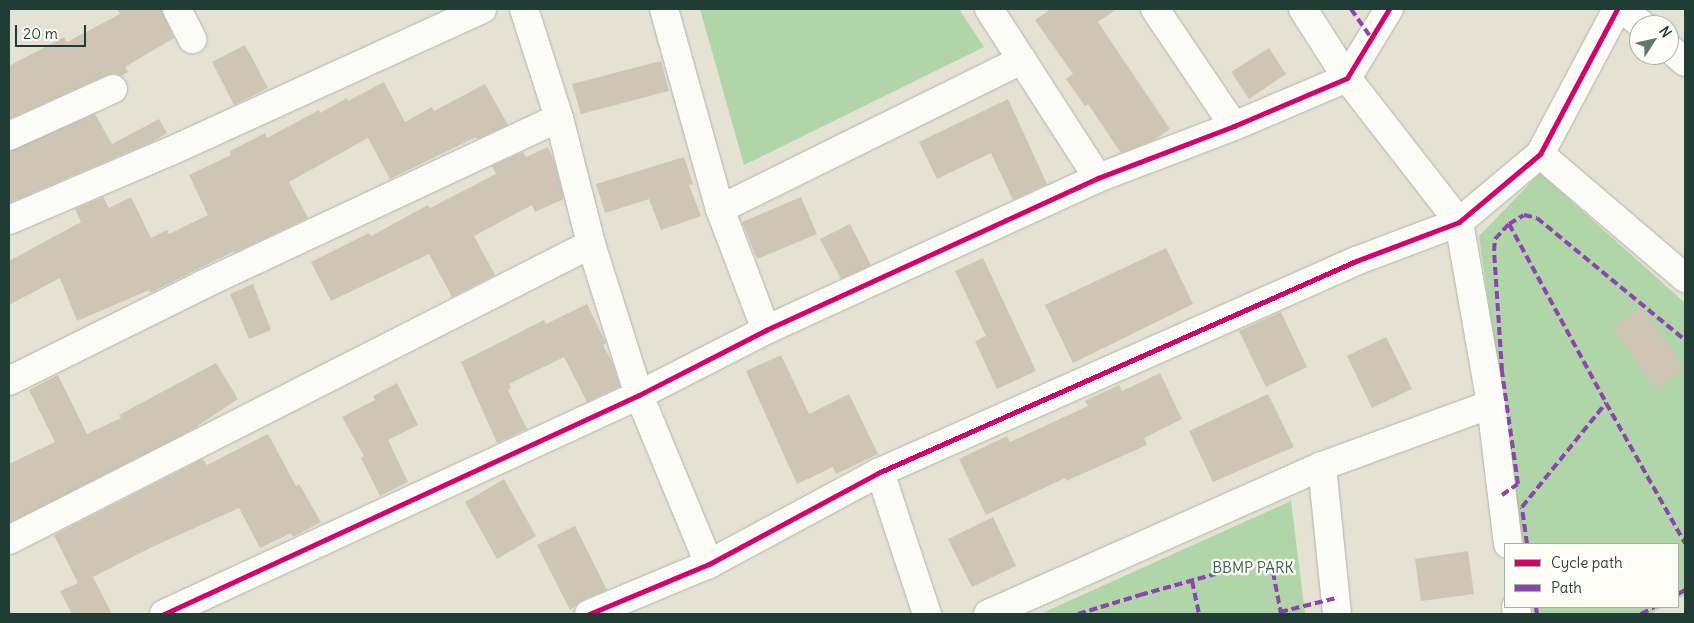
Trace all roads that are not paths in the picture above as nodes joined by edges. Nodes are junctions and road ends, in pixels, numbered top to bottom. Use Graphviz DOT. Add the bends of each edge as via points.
graph roads {
  1 [pos="177,9"];
  2 [pos="482,9"];
  3 [pos="524,9"];
  4 [pos="664,9"];
  5 [pos="989,9"];
  6 [pos="1155,9"];
  7 [pos="1303,9"];
  8 [pos="1389,9"];
  9 [pos="1616,9"];
  10 [pos="192,39"];
  11 [pos="1022,60"];
  12 [pos="1347,78"];
  13 [pos="113,90"];
  14 [pos="559,118"];
  15 [pos="1234,126"];
  16 [pos="9,136"];
  17 [pos="1540,154"];
  18 [pos="1098,178"];
  19 [pos="720,209"];
  20 [pos="9,220"];
  21 [pos="1459,222"];
  22 [pos="591,244"];
  23 [pos="1685,278"];
  24 [pos="766,330"];
  25 [pos="9,381"];
  26 [pos="638,395"];
  27 [pos="1491,404"];
  28 [pos="1322,466"];
  29 [pos="880,472"];
  30 [pos="9,540"];
  31 [pos="1508,543"];
  32 [pos="709,564"];
  33 [pos="164,614"];
  34 [pos="589,614"];
  35 [pos="927,614"];
  36 [pos="988,614"];
  37 [pos="1337,614"];
  1 -- 10 [label="street"];
  2 -- 20 [label="street" via="171,151"];
  3 -- 14 [label="street"];
  4 -- 19 [label="street"];
  5 -- 11 [label="street"];
  6 -- 15 [label="street"];
  7 -- 12 [label="street"];
  8 -- 12 [label="street"];
  9 -- 17 [label="street"];
  11 -- 18 [label="street"];
  11 -- 19 [label="street"];
  12 -- 15 [label="street"];
  12 -- 21 [label="street"];
  13 -- 16 [label="street"];
  14 -- 22 [label="street"];
  14 -- 25 [label="street" via="202,285"];
  15 -- 18 [label="street"];
  17 -- 21 [label="street"];
  17 -- 23 [label="street"];
  18 -- 24 [label="street"];
  19 -- 24 [label="street"];
  21 -- 27 [label="street"];
  21 -- 29 [label="street" via="1356,261"];
  22 -- 26 [label="street"];
  22 -- 30 [label="street"];
  24 -- 26 [label="street"];
  26 -- 32 [label="street"];
  26 -- 33 [label="street"];
  27 -- 28 [label="street"];
  27 -- 31 [label="street"];
  28 -- 36 [label="street"];
  28 -- 37 [label="street"];
  29 -- 32 [label="street"];
  29 -- 35 [label="street"];
  32 -- 34 [label="street"];
}
